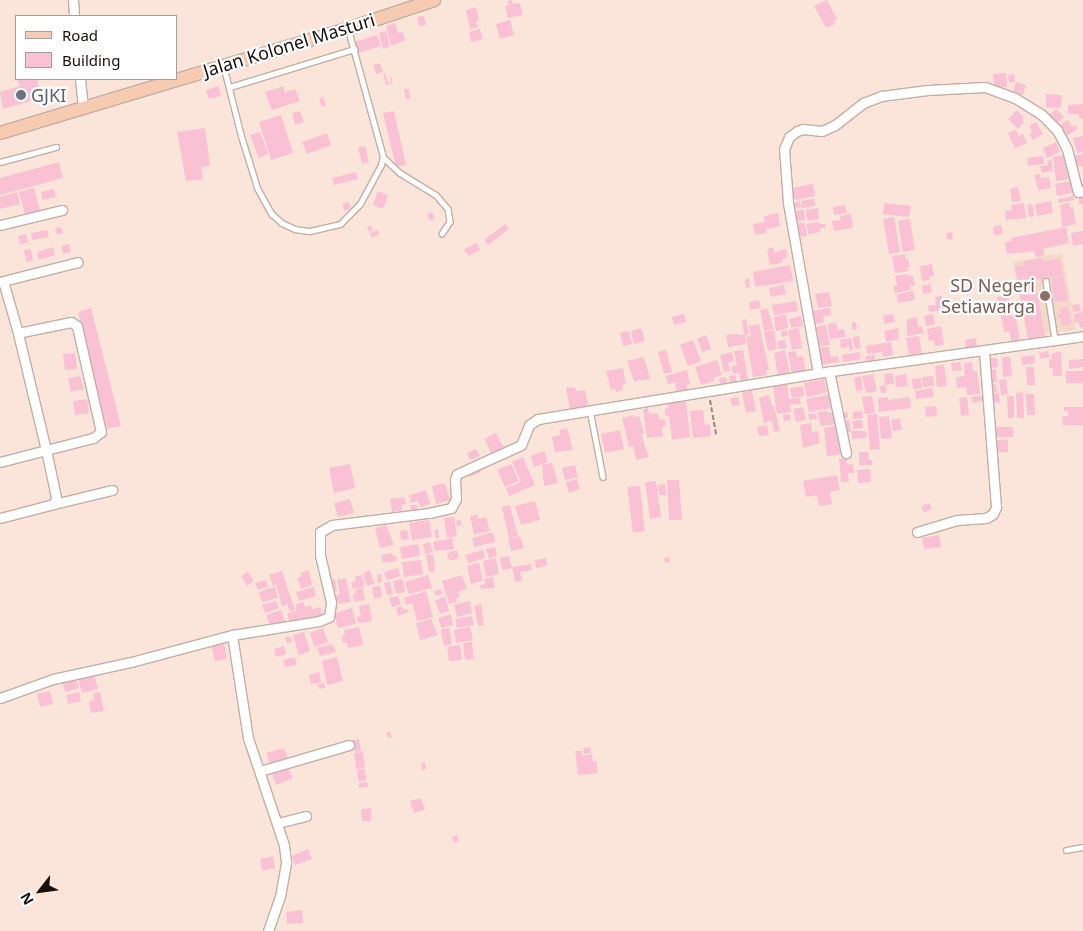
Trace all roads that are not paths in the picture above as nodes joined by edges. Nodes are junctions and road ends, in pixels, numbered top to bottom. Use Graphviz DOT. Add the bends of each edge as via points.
graph roads {
  1 [pos="73,0"];
  2 [pos="434,0"];
  3 [pos="74,15"];
  4 [pos="347,29"];
  5 [pos="354,49"];
  6 [pos="224,66"];
  7 [pos="80,80"];
  8 [pos="177,80"];
  9 [pos="178,80"];
  10 [pos="230,87"];
  11 [pos="83,108"];
  12 [pos="0,133"];
  13 [pos="56,147"];
  14 [pos="383,156"];
  15 [pos="0,162"];
  16 [pos="1081,192"];
  17 [pos="62,210"];
  18 [pos="0,225"];
  19 [pos="442,234"];
  20 [pos="78,262"];
  21 [pos="1,278"];
  22 [pos="1046,281"];
  23 [pos="18,333"];
  24 [pos="1083,336"];
  25 [pos="1056,339"];
  26 [pos="984,350"];
  27 [pos="829,371"];
  28 [pos="818,373"];
  29 [pos="590,410"];
  30 [pos="46,450"];
  31 [pos="846,453"];
  32 [pos="0,462"];
  33 [pos="603,477"];
  34 [pos="112,490"];
  35 [pos="54,504"];
  36 [pos="0,518"];
  37 [pos="917,532"];
  38 [pos="232,635"];
  39 [pos="0,698"];
  40 [pos="349,746"];
  41 [pos="260,771"];
  42 [pos="306,816"];
  43 [pos="278,822"];
  44 [pos="1083,847"];
  45 [pos="1066,850"];
  46 [pos="268,931"];
  1 -- 3 [label="street"];
  2 -- 4 [label="main road, Jalan Kolonel Masturi"];
  4 -- 5 [label="lane"];
  4 -- 6 [label="main road, Jalan Kolonel Masturi"];
  5 -- 10 [label="lane"];
  5 -- 14 [label="lane"];
  6 -- 9 [label="main road, Jalan Kolonel Masturi"];
  6 -- 10 [label="lane"];
  7 -- 11 [label="street"];
  8 -- 11 [label="main road, Jalan Kolonel Masturi"];
  10 -- 14 [label="lane" via="258,189 272,214 295,229 310,230 340,224 360,204"];
  11 -- 12 [label="main road, Jalan Kolonel Masturi"];
  13 -- 15 [label="lane"];
  14 -- 19 [label="lane" via="400,173 436,195 448,208 450,222"];
  16 -- 28 [label="street" via="1057,130 1042,114 1015,98 985,87 890,94 863,103 822,131 803,129 787,140 784,149 788,202"];
  17 -- 18 [label="street"];
  20 -- 21 [label="street"];
  21 -- 23 [label="street"];
  22 -- 25 [label="lane"];
  23 -- 30 [label="street"];
  23 -- 30 [label="street" via="75,323 102,428 93,438"];
  24 -- 25 [label="street"];
  25 -- 26 [label="street"];
  26 -- 27 [label="street"];
  26 -- 37 [label="street" via="996,506 993,514 986,518 957,520"];
  27 -- 28 [label="street"];
  27 -- 31 [label="street"];
  28 -- 29 [label="street"];
  29 -- 33 [label="lane"];
  29 -- 38 [label="street" via="533,421 521,445 458,474 456,499 451,508 325,528 318,538 331,602 329,617"];
  30 -- 32 [label="street"];
  30 -- 35 [label="street" via="56,497"];
  34 -- 35 [label="street"];
  35 -- 36 [label="street"];
  38 -- 39 [label="street" via="53,679"];
  38 -- 41 [label="street" via="244,723"];
  40 -- 41 [label="street"];
  41 -- 43 [label="street"];
  42 -- 43 [label="street"];
  43 -- 46 [label="street" via="286,862 280,897"];
  44 -- 45 [label="lane"];
}
